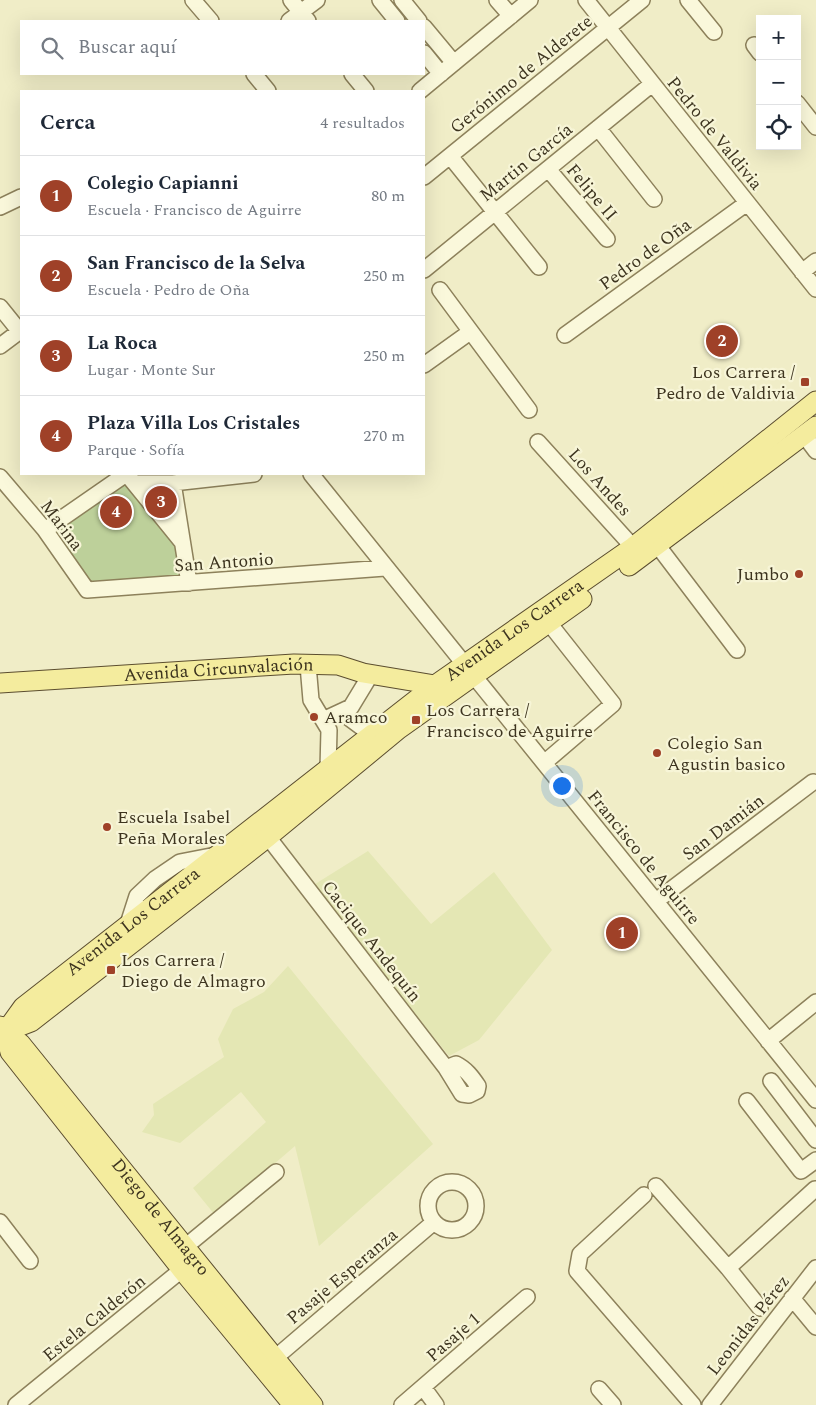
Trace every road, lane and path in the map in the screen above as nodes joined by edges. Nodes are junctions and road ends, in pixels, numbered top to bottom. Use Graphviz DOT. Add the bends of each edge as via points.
graph roads {
  1 [pos="193,0"];
  2 [pos="316,0"];
  3 [pos="380,0"];
  4 [pos="402,0"];
  5 [pos="497,0"];
  6 [pos="530,0"];
  7 [pos="586,0"];
  8 [pos="642,0"];
  9 [pos="688,0"];
  10 [pos="297,14"];
  11 [pos="511,16"];
  12 [pos="210,20"];
  13 [pos="396,20"];
  14 [pos="418,20"];
  15 [pos="425,27"];
  16 [pos="608,28"];
  17 [pos="714,32"];
  18 [pos="425,54"];
  19 [pos="454,63"];
  20 [pos="441,74"];
  21 [pos="255,75"];
  22 [pos="353,75"];
  23 [pos="652,84"];
  24 [pos="267,90"];
  25 [pos="365,90"];
  26 [pos="421,90"];
  27 [pos="799,105"];
  28 [pos="816,127"];
  29 [pos="598,128"];
  30 [pos="450,156"];
  31 [pos="548,169"];
  32 [pos="425,176"];
  33 [pos="20,197"];
  34 [pos="654,199"];
  35 [pos="747,203"];
  36 [pos="0,207"];
  37 [pos="495,212"];
  38 [pos="607,239"];
  39 [pos="816,261"];
  40 [pos="540,267"];
  41 [pos="425,269"];
  42 [pos="802,272"];
  43 [pos="816,289"];
  44 [pos="440,290"];
  45 [pos="0,307"];
  46 [pos="20,332"];
  47 [pos="470,332"];
  48 [pos="565,335"];
  49 [pos="0,346"];
  50 [pos="425,364"];
  51 [pos="816,400"];
  52 [pos="529,410"];
  53 [pos="810,431"];
  54 [pos="538,442"];
  55 [pos="816,451"];
  56 [pos="245,475"];
  57 [pos="312,475"];
  58 [pos="0,477"];
  59 [pos="129,477"];
  60 [pos="173,483"];
  61 [pos="45,530"];
  62 [pos="183,543"];
  63 [pos="658,546"];
  64 [pos="634,547"];
  65 [pos="385,568"];
  66 [pos="74,572"];
  67 [pos="189,583"];
  68 [pos="549,623"];
  69 [pos="737,650"];
  70 [pos="308,665"];
  71 [pos="469,671"];
  72 [pos="371,674"];
  73 [pos="0,683"];
  74 [pos="435,685"];
  75 [pos="340,712"];
  76 [pos="323,720"];
  77 [pos="372,735"];
  78 [pos="544,763"];
  79 [pos="328,768"];
  80 [pos="813,782"];
  81 [pos="268,837"];
  82 [pos="656,901"];
  83 [pos="816,1002"];
  84 [pos="2,1031"];
  85 [pos="768,1041"];
  86 [pos="446,1068"];
  87 [pos="771,1081"];
  88 [pos="816,1100"];
  89 [pos="747,1101"];
  90 [pos="816,1140"];
  91 [pos="816,1160"];
  92 [pos="801,1171"];
  93 [pos="276,1172"];
  94 [pos="815,1189"];
  95 [pos="0,1222"];
  96 [pos="434,1222"];
  97 [pos="187,1259"];
  98 [pos="30,1261"];
  99 [pos="728,1268"];
  100 [pos="816,1268"];
  101 [pos="528,1297"];
  102 [pos="792,1298"];
  103 [pos="760,1308"];
  104 [pos="816,1327"];
  105 [pos="275,1358"];
  106 [pos="423,1387"];
  107 [pos="599,1389"];
  108 [pos="16,1405"];
  109 [pos="293,1405"];
  110 [pos="313,1405"];
  111 [pos="402,1405"];
  112 [pos="436,1405"];
  113 [pos="613,1405"];
  114 [pos="693,1405"];
  115 [pos="710,1405"];
  1 -- 12 [label="street"];
  2 -- 10 [label="street"];
  3 -- 13 [label="street"];
  4 -- 14 [label="street"];
  5 -- 11 [label="street"];
  6 -- 11 [label="street"];
  7 -- 16 [label="street, Pedro de Valdivia"];
  8 -- 16 [label="street, Gerónimo de Alderete"];
  9 -- 17 [label="street"];
  11 -- 19 [label="street"];
  15 -- 19 [label="street"];
  16 -- 23 [label="street, Pedro de Valdivia"];
  16 -- 30 [label="street, Gerónimo de Alderete"];
  18 -- 20 [label="street"];
  19 -- 20 [label="street"];
  20 -- 26 [label="street"];
  21 -- 24 [label="street"];
  22 -- 25 [label="street"];
  23 -- 29 [label="street, Martin García"];
  23 -- 35 [label="street, Pedro de Valdivia"];
  27 -- 28 [label="street"];
  29 -- 31 [label="street, Martin García"];
  29 -- 34 [label="street"];
  30 -- 32 [label="street, Gerónimo de Alderete"];
  30 -- 37 [label="street"];
  31 -- 37 [label="street, Martin García"];
  31 -- 38 [label="street, Felipe II"];
  33 -- 36 [label="street"];
  35 -- 42 [label="street, Pedro de Valdivia"];
  35 -- 48 [label="street, Pedro de Oña"];
  37 -- 40 [label="street"];
  37 -- 41 [label="street, Martin García"];
  39 -- 42 [label="street"];
  42 -- 43 [label="street, Pedro de Valdivia"];
  44 -- 47 [label="street"];
  45 -- 46 [label="street"];
  46 -- 49 [label="street"];
  47 -- 50 [label="street"];
  47 -- 52 [label="street"];
  51 -- 64 [label="main road, Avenida Los Carrera"];
  53 -- 55 [label="street"];
  53 -- 63 [label="main road, Avenida Los Carrera"];
  54 -- 64 [label="street, Los Andes"];
  56 -- 60 [label="street"];
  57 -- 65 [label="street, Francisco de Aguirre"];
  58 -- 61 [label="street, Marina"];
  59 -- 60 [label="street"];
  59 -- 61 [label="street"];
  59 -- 62 [label="street"];
  60 -- 62 [label="street"];
  61 -- 66 [label="street, Marina"];
  62 -- 67 [label="street"];
  63 -- 68 [label="main road, Avenida Los Carrera"];
  63 -- 69 [label="street"];
  64 -- 71 [label="main road, Avenida Los Carrera"];
  65 -- 67 [label="street, San Antonio"];
  65 -- 71 [label="street, Francisco de Aguirre"];
  66 -- 67 [label="street, San Antonio" via="87,590"];
  68 -- 71 [label="main road, Avenida Los Carrera"];
  68 -- 78 [label="street" via="613,704"];
  70 -- 72 [label="main road, Avenida Circunvalación" via="338,665"];
  70 -- 73 [label="main road, Avenida Circunvalación"];
  70 -- 76 [label="street" via="311,700"];
  71 -- 74 [label="main road, Avenida Los Carrera"];
  71 -- 78 [label="street, Francisco de Aguirre"];
  71 -- 81 [label="main road, Avenida Los Carrera"];
  72 -- 74 [label="main road, Avenida Circunvalación"];
  72 -- 75 [label="street" via="351,707"];
  74 -- 77 [label="main road, Avenida Los Carrera"];
  75 -- 76 [label="street"];
  75 -- 77 [label="street"];
  76 -- 79 [label="street" via="329,730"];
  77 -- 79 [label="main road, Avenida Los Carrera"];
  78 -- 82 [label="street, Francisco de Aguirre"];
  79 -- 84 [label="main road, Avenida Los Carrera" via="23,1007"];
  80 -- 82 [label="street, San Damián"];
  81 -- 84 [label="main road, Avenida Los Carrera" via="32,1022"];
  81 -- 86 [label="street, Cacique Andequín"];
  82 -- 85 [label="street, Francisco de Aguirre"];
  83 -- 85 [label="street"];
  84 -- 97 [label="main road, Diego de Almagro" via="10,1052"];
  85 -- 88 [label="street, Francisco de Aguirre"];
  87 -- 90 [label="street"];
  89 -- 92 [label="street"];
  91 -- 92 [label="street"];
  92 -- 94 [label="street"];
  93 -- 97 [label="street, Estela Calderón"];
  94 -- 99 [label="street"];
  95 -- 98 [label="street"];
  96 -- 105 [label="street, Pasaje Esperanza"];
  97 -- 105 [label="main road, Diego de Almagro"];
  97 -- 108 [label="street, Estela Calderón"];
  97 -- 109 [label="main road, Diego de Almagro"];
  99 -- 103 [label="street"];
  99 -- 114 [label="street" via="650,1190 580,1254 577,1271"];
  100 -- 102 [label="street, Leonidas Pérez"];
  101 -- 106 [label="street, Pasaje 1"];
  102 -- 104 [label="street"];
  102 -- 115 [label="street, Leonidas Pérez"];
  105 -- 110 [label="main road, Diego de Almagro"];
  106 -- 111 [label="street, Pasaje 1"];
  106 -- 112 [label="street"];
  107 -- 113 [label="street"];
}
